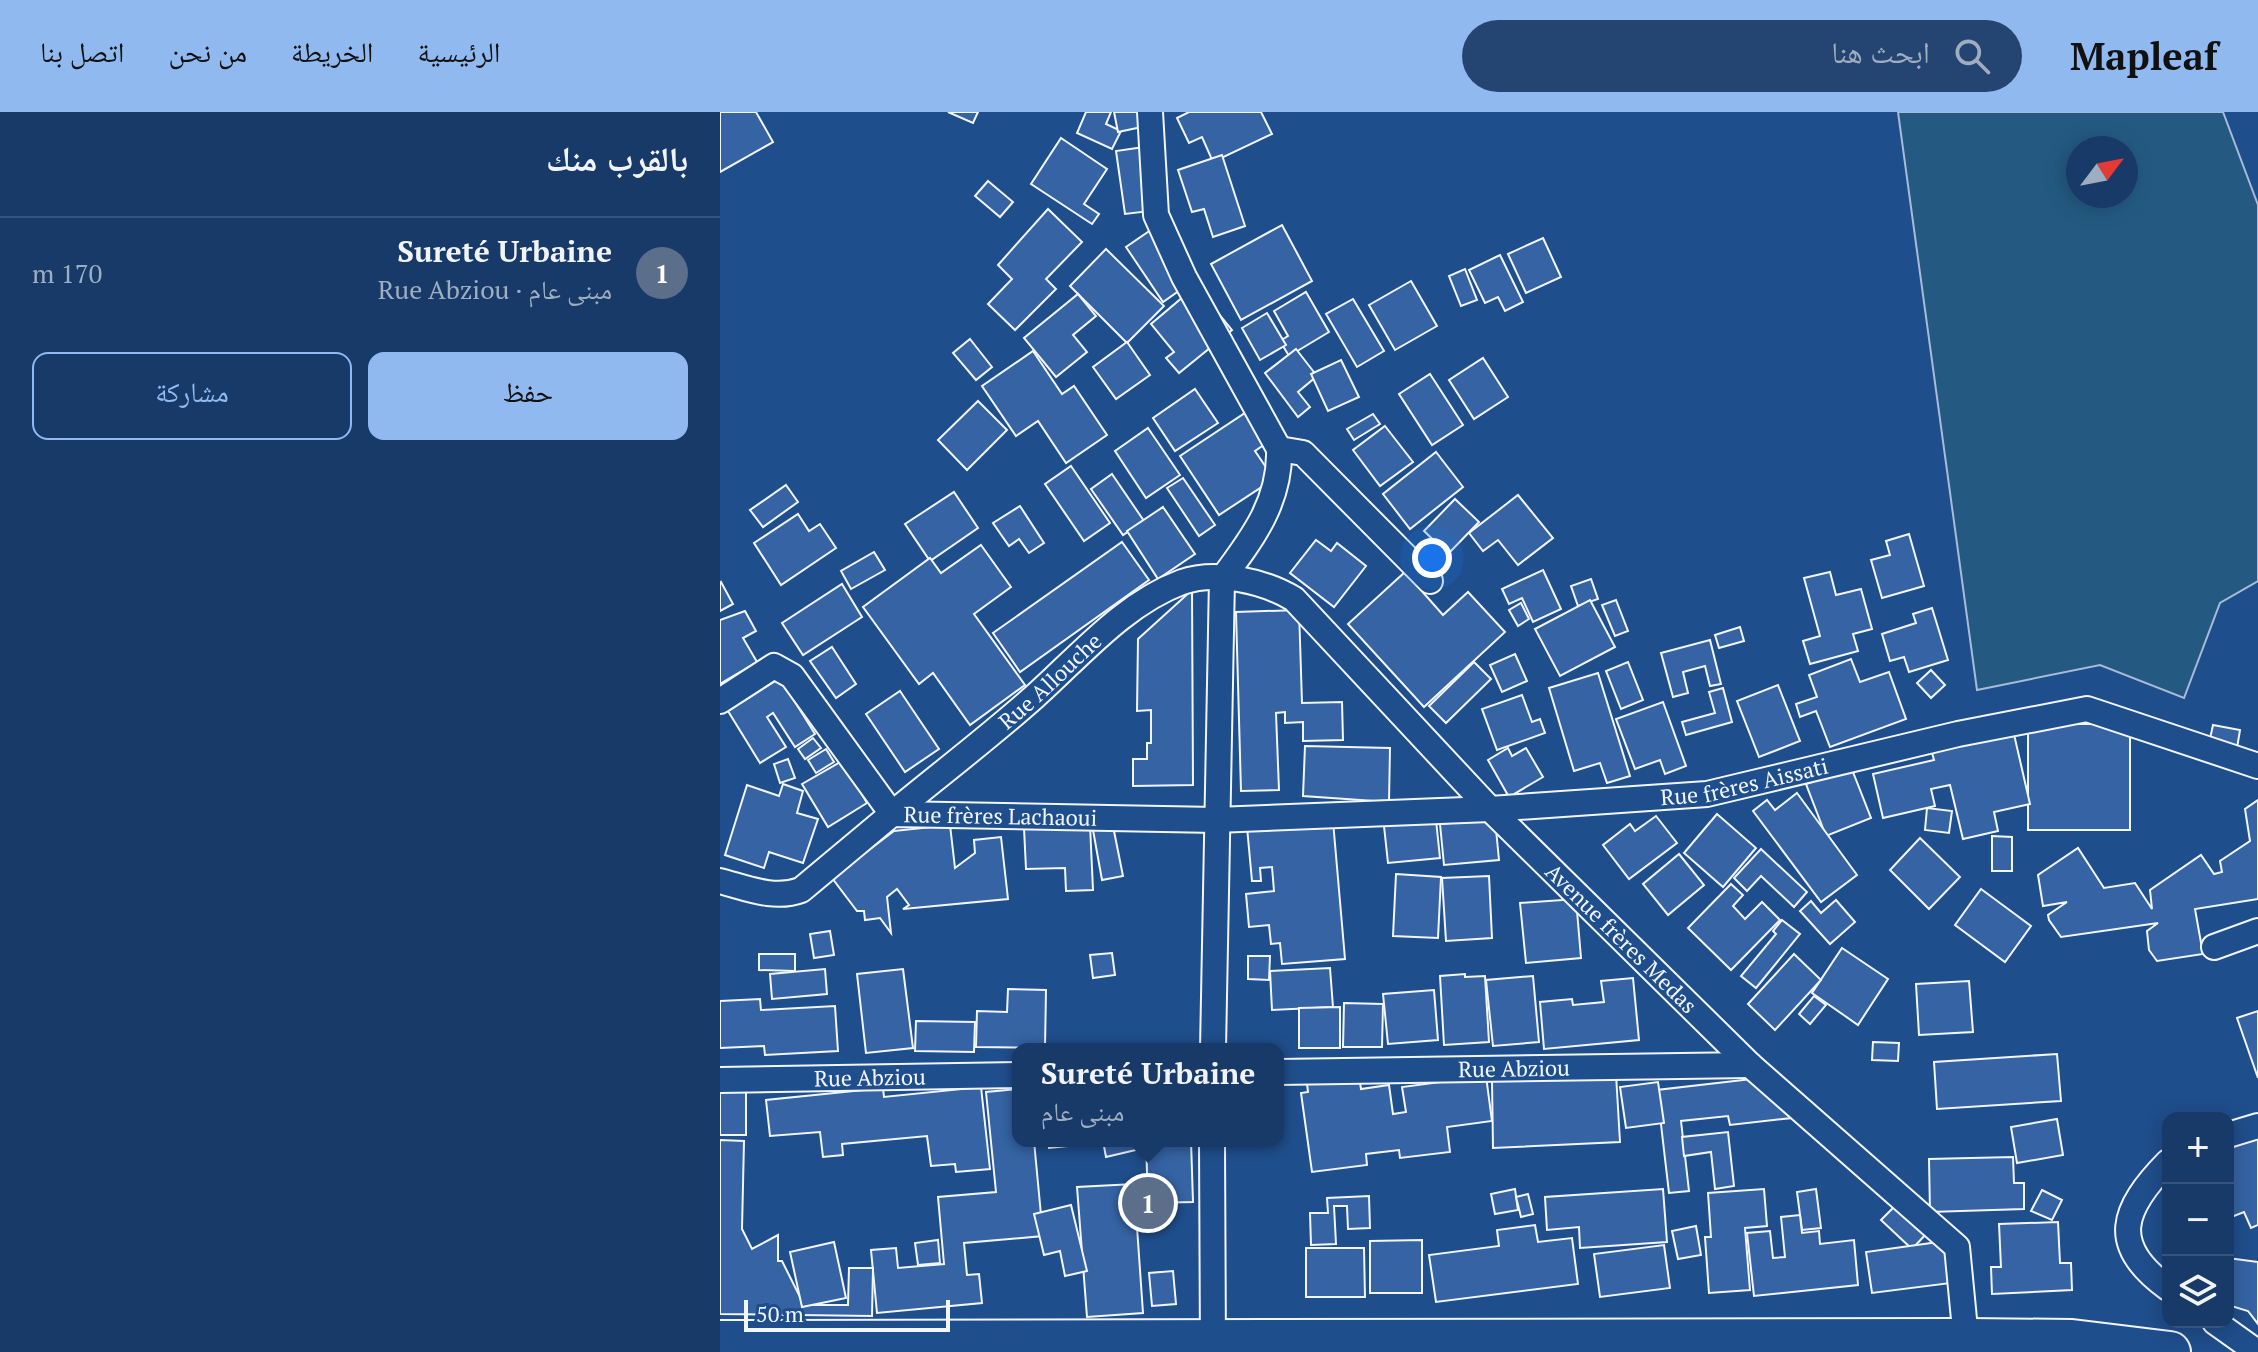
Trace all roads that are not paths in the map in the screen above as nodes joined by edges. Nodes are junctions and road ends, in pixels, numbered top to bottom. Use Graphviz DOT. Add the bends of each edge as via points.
graph roads {
  1 [pos="1150,112"];
  2 [pos="1279,449"];
  3 [pos="1222,579"];
  4 [pos="1430,581"];
  5 [pos="720,701"];
  6 [pos="2258,766"];
  7 [pos="1490,809"];
  8 [pos="892,814"];
  9 [pos="1216,820"];
  10 [pos="720,881"];
  11 [pos="2258,931"];
  12 [pos="2214,947"];
  13 [pos="1213,1043"];
  14 [pos="1750,1065"];
  15 [pos="1284,1072"];
  16 [pos="1012,1075"];
  17 [pos="720,1080"];
  18 [pos="2258,1126"];
  19 [pos="2234,1133"];
  20 [pos="1212,1147"];
  21 [pos="2162,1168"];
  22 [pos="2162,1284"];
  23 [pos="2223,1328"];
  24 [pos="720,1341"];
  25 [pos="1967,1345"];
  26 [pos="1213,1346"];
  27 [pos="2170,1352"];
  28 [pos="2257,1352"];
  1 -- 2 [label="street" via="1156,215 1184,277"];
  2 -- 3 [label="street" via="1280,474 1273,498 1258,531"];
  2 -- 4 [label="street" via="1303,453"];
  3 -- 7 [label="street, Avenue frères Medas" via="1262,584 1294,599"];
  3 -- 8 [label="street, Rue Allouche" via="1185,581 1122,617"];
  3 -- 9 [label="street"];
  5 -- 8 [label="street" via="774,666 783,670"];
  6 -- 7 [label="street, Rue frères Aissati" via="2087,709 1707,794"];
  7 -- 9 [label="street, Rue frères Aissati"];
  7 -- 14 [label="street, Avenue frères Medas"];
  8 -- 9 [label="street, Rue frères Lachaoui"];
  8 -- 10 [label="street, Rue frères Lachaoui" via="801,890 767,894"];
  9 -- 13 [label="street"];
  11 -- 12 [label="street"];
  14 -- 15 [label="street, Rue Abziou"];
  14 -- 25 [label="street, Avenue frères Medas" via="1957,1247"];
  16 -- 17 [label="street, Rue Abziou"];
  18 -- 19 [label="street"];
  20 -- 26 [label="street"];
  21 -- 22 [label="street" via="2127,1216 2128,1246"];
  23 -- 28 [label="street"];
  24 -- 26 [label="main road"];
  25 -- 26 [label="main road"];
  25 -- 27 [label="main road" via="2072,1340"];
}
